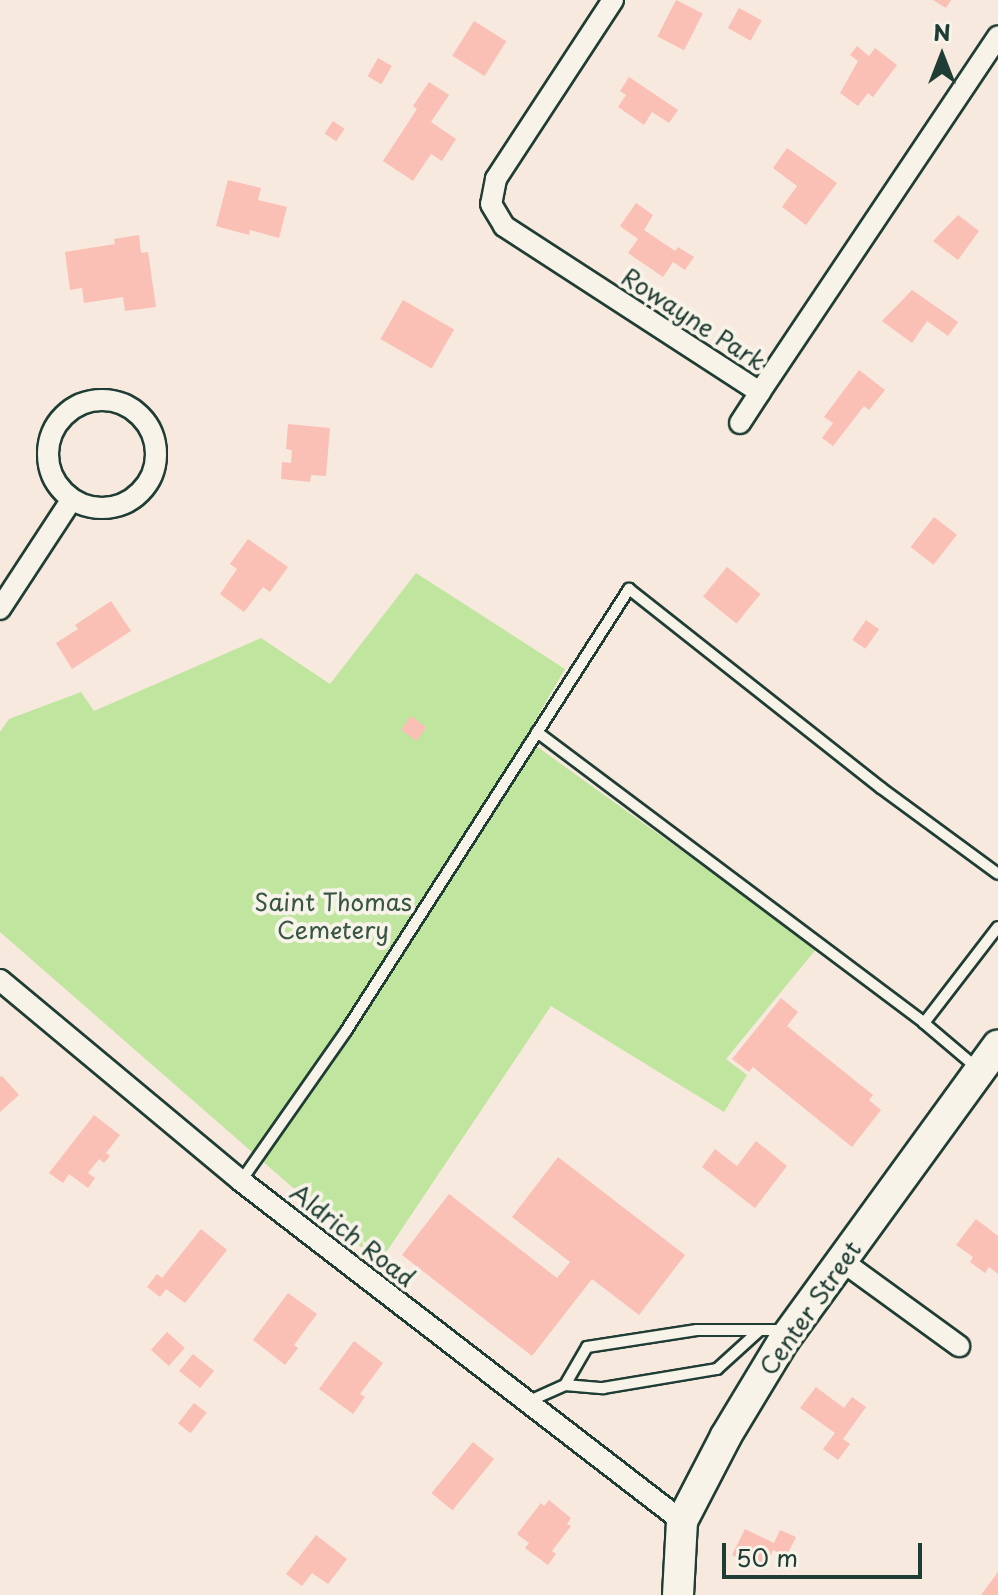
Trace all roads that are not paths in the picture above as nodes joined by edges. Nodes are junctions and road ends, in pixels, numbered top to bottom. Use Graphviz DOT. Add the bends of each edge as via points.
graph roads {
  1 [pos="613,0"];
  2 [pos="998,36"];
  3 [pos="760,392"];
  4 [pos="740,423"];
  5 [pos="72,499"];
  6 [pos="0,609"];
  7 [pos="537,732"];
  8 [pos="998,874"];
  9 [pos="998,927"];
  10 [pos="0,980"];
  11 [pos="924,1023"];
  12 [pos="998,1045"];
  13 [pos="980,1070"];
  14 [pos="241,1181"];
  15 [pos="842,1261"];
  16 [pos="760,1330"];
  17 [pos="792,1330"];
  18 [pos="959,1346"];
  19 [pos="565,1385"];
  20 [pos="527,1402"];
  21 [pos="682,1521"];
  22 [pos="678,1595"];
  1 -- 3 [label="street, Rowayne Park" via="496,179 491,204 504,226"];
  2 -- 3 [label="street, Rowayne Park"];
  3 -- 4 [label="street"];
  5 -- 5 [label="street" via="105,508 128,501 145,488 156,447 148,426 133,410 113,402 91,402 71,411 56,428 49,449 52,472"];
  5 -- 6 [label="street"];
  7 -- 8 [label="lane" via="629,589"];
  7 -- 11 [label="lane"];
  7 -- 14 [label="lane" via="346,1031"];
  9 -- 11 [label="lane"];
  10 -- 14 [label="street, Aldrich Road"];
  11 -- 13 [label="lane"];
  12 -- 13 [label="street, Center Street"];
  13 -- 15 [label="street, Center Street"];
  14 -- 20 [label="street, Aldrich Road"];
  15 -- 17 [label="street, Center Street"];
  15 -- 18 [label="street"];
  16 -- 17 [label="lane"];
  16 -- 19 [label="lane" via="717,1369 603,1388"];
  16 -- 19 [label="lane" via="697,1330 587,1347"];
  17 -- 21 [label="street, Center Street" via="726,1436"];
  19 -- 20 [label="lane"];
  20 -- 21 [label="street, Aldrich Road"];
  21 -- 22 [label="street, Center Street"];
}
